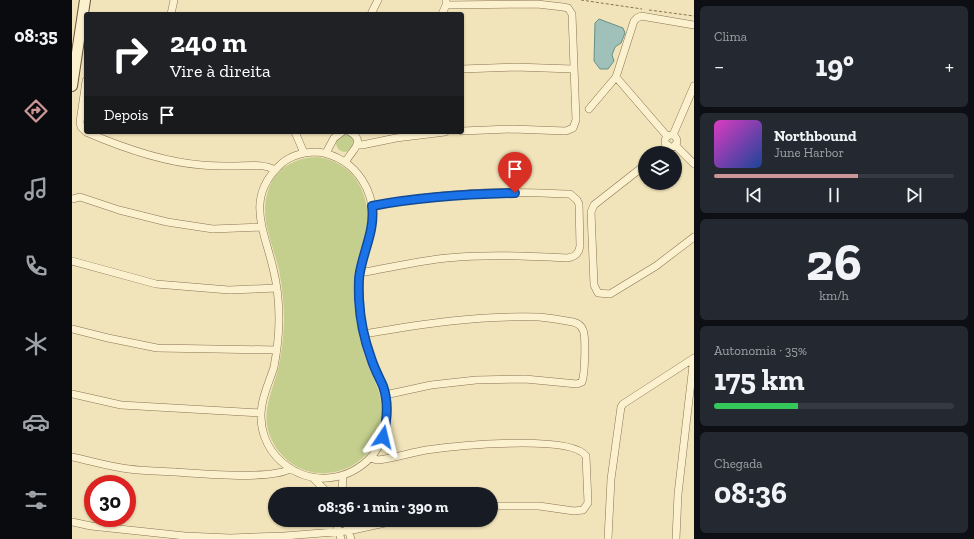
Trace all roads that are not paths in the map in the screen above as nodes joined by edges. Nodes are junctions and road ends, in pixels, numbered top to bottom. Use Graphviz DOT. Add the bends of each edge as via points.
graph roads {
  1 [pos="85,0"];
  2 [pos="174,0"];
  3 [pos="378,0"];
  4 [pos="446,2"];
  5 [pos="171,12"];
  6 [pos="373,12"];
  7 [pos="443,12"];
  8 [pos="694,25"];
  9 [pos="464,69"];
  10 [pos="573,69"];
  11 [pos="616,77"];
  12 [pos="72,86"];
  13 [pos="694,86"];
  14 [pos="84,95"];
  15 [pos="589,109"];
  16 [pos="84,130"];
  17 [pos="464,131"];
  18 [pos="90,134"];
  19 [pos="296,134"];
  20 [pos="339,134"];
  21 [pos="352,134"];
  22 [pos="429,134"];
  23 [pos="670,136"];
  24 [pos="357,144"];
  25 [pos="671,145"];
  26 [pos="304,153"];
  27 [pos="326,153"];
  28 [pos="346,162"];
  29 [pos="694,164"];
  30 [pos="275,170"];
  31 [pos="638,170"];
  32 [pos="72,199"];
  33 [pos="372,206"];
  34 [pos="261,227"];
  35 [pos="694,236"];
  36 [pos="72,261"];
  37 [pos="359,273"];
  38 [pos="277,288"];
  39 [pos="72,329"];
  40 [pos="364,334"];
  41 [pos="277,350"];
  42 [pos="693,359"];
  43 [pos="72,394"];
  44 [pos="385,395"];
  45 [pos="261,413"];
  46 [pos="72,457"];
  47 [pos="370,458"];
  48 [pos="290,469"];
  49 [pos="343,475"];
  50 [pos="312,477"];
  51 [pos="322,487"];
  52 [pos="342,487"];
  53 [pos="498,506"];
  54 [pos="72,522"];
  55 [pos="337,527"];
  56 [pos="347,527"];
  57 [pos="367,527"];
  58 [pos="338,531"];
  59 [pos="348,531"];
  60 [pos="341,539"];
  61 [pos="351,539"];
  62 [pos="608,539"];
  63 [pos="676,539"];
  1 -- 12 [label="street"];
  2 -- 5 [label="street"];
  3 -- 6 [label="street"];
  4 -- 7 [label="street"];
  4 -- 10 [label="street" via="536,4 568,8 572,14"];
  8 -- 11 [label="street" via="641,16 637,18"];
  9 -- 10 [label="street"];
  10 -- 17 [label="street" via="576,120 573,128 566,131"];
  11 -- 15 [label="street"];
  11 -- 23 [label="street"];
  13 -- 23 [label="street"];
  14 -- 16 [label="street" via="80,122"];
  18 -- 30 [label="street" via="113,144 172,160 201,165 261,166"];
  19 -- 26 [label="street"];
  20 -- 27 [label="street" via="334,138"];
  21 -- 24 [label="street"];
  22 -- 24 [label="street"];
  23 -- 25 [label="street" via="677,139"];
  24 -- 28 [label="street"];
  25 -- 29 [label="street"];
  26 -- 27 [label="street"];
  26 -- 30 [label="street" via="284,161"];
  27 -- 28 [label="street"];
  28 -- 33 [label="street" via="361,178"];
  30 -- 34 [label="street" via="268,177 262,191"];
  31 -- 35 [label="street" via="592,207 594,285 598,293 610,294 656,266"];
  32 -- 34 [label="street" via="80,197 167,222 213,228"];
  33 -- 37 [label="street" via="371,232"];
  33 -- 37 [label="street" via="467,194 570,194 579,204 579,251 577,255 567,258 448,258"];
  34 -- 38 [label="street"];
  36 -- 38 [label="street" via="156,284 229,290"];
  37 -- 40 [label="street" via="360,310"];
  38 -- 41 [label="street"];
  39 -- 41 [label="street" via="157,348"];
  40 -- 44 [label="street"];
  40 -- 44 [label="street" via="457,320 496,317 541,317 577,323 583,330 584,374 582,382 577,384 525,379 476,380 431,385"];
  41 -- 45 [label="street"];
  42 -- 62 [label="street" via="623,404 621,408 611,479"];
  42 -- 63 [label="street" via="678,494"];
  43 -- 45 [label="street" via="121,405"];
  44 -- 47 [label="street" via="385,431 380,445"];
  45 -- 48 [label="street" via="263,432 269,446 278,459"];
  46 -- 48 [label="street" via="128,469 176,472 268,474"];
  47 -- 49 [label="street" via="358,468"];
  47 -- 53 [label="street" via="378,460 426,450 512,443 572,448 586,456 588,503 583,510"];
  48 -- 50 [label="street"];
  49 -- 50 [label="street"];
  49 -- 52 [label="street"];
  50 -- 51 [label="street"];
  54 -- 58 [label="street" via="185,536 230,538"];
  55 -- 58 [label="street"];
  56 -- 59 [label="street"];
  57 -- 59 [label="street"];
  58 -- 59 [label="street"];
  58 -- 60 [label="street"];
  59 -- 61 [label="street"];
}
